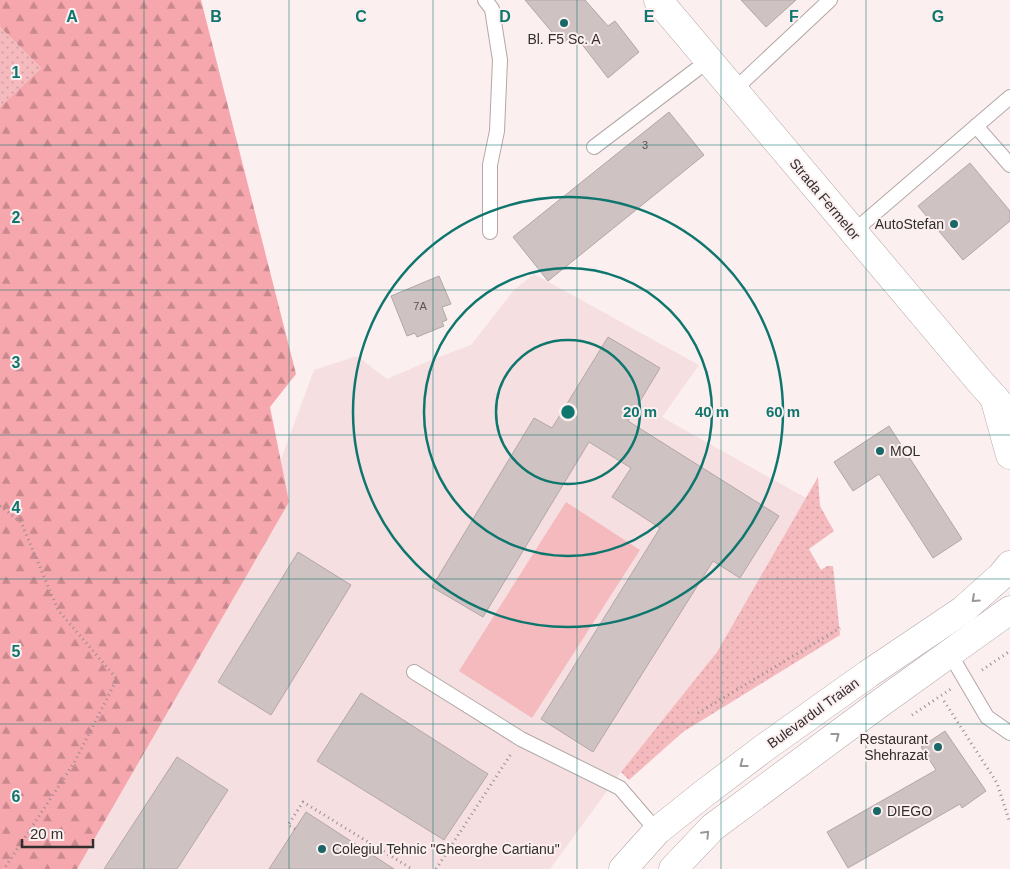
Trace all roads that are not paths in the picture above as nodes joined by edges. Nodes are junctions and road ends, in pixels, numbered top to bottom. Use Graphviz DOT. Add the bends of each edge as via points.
graph roads {
  1 [pos="485,0"];
  2 [pos="658,0"];
  3 [pos="830,0"];
  4 [pos="708,60"];
  5 [pos="734,90"];
  6 [pos="1010,97"];
  7 [pos="976,126"];
  8 [pos="594,147"];
  9 [pos="1010,164"];
  10 [pos="490,232"];
  11 [pos="853,232"];
  12 [pos="1002,406"];
  13 [pos="1010,455"];
  14 [pos="1010,565"];
  15 [pos="1010,610"];
  16 [pos="950,654"];
  17 [pos="414,672"];
  18 [pos="1010,733"];
  19 [pos="657,831"];
  20 [pos="623,869"];
  21 [pos="672,869"];
  1 -- 10 [label="lane" via="492,9 500,60 497,131 490,165"];
  2 -- 4 [label="main road, Strada Fermelor"];
  3 -- 5 [label="lane"];
  4 -- 5 [label="main road, Strada Fermelor"];
  4 -- 8 [label="lane"];
  5 -- 11 [label="main road, Strada Fermelor"];
  6 -- 7 [label="lane"];
  7 -- 9 [label="lane"];
  7 -- 11 [label="lane"];
  11 -- 12 [label="main road, Strada Fermelor"];
  12 -- 13 [label="main road, Strada Fermelor"];
  14 -- 19 [label="main road, Bulevardul Traian, one-way" via="963,610 778,738"];
  15 -- 16 [label="main road"];
  16 -- 18 [label="lane" via="987,717"];
  21 -- 16 [label="main road, one-way" via="713,827"];
  17 -- 19 [label="lane" via="521,739 620,788"];
  19 -- 20 [label="main road, Bulevardul Traian"];
}
